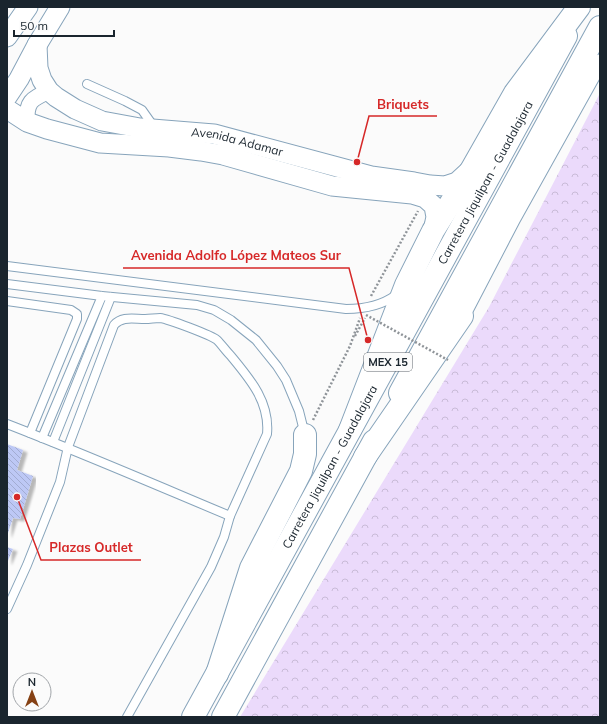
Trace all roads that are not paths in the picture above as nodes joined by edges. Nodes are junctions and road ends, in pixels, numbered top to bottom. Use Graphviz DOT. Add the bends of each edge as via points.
graph roads {
  1 [pos="28,7"];
  2 [pos="60,7"];
  3 [pos="580,7"];
  4 [pos="600,27"];
  5 [pos="7,37"];
  6 [pos="37,45"];
  7 [pos="600,62"];
  8 [pos="87,84"];
  9 [pos="49,91"];
  10 [pos="7,97"];
  11 [pos="7,109"];
  12 [pos="27,122"];
  13 [pos="155,129"];
  14 [pos="472,168"];
  15 [pos="370,183"];
  16 [pos="433,231"];
  17 [pos="7,266"];
  18 [pos="7,284"];
  19 [pos="406,285"];
  20 [pos="106,297"];
  21 [pos="7,301"];
  22 [pos="462,316"];
  23 [pos="7,424"];
  24 [pos="350,430"];
  25 [pos="30,433"];
  26 [pos="305,435"];
  27 [pos="42,438"];
  28 [pos="53,442"];
  29 [pos="68,447"];
  30 [pos="365,457"];
  31 [pos="230,516"];
  32 [pos="7,609"];
  33 [pos="217,674"];
  34 [pos="127,717"];
  35 [pos="193,717"];
  36 [pos="223,717"];
  1 -- 5 [label="street"];
  2 -- 6 [label="street"];
  3 -- 14 [label="highway" via="516,93"];
  3 -- 24 [label="highway, Carretera Jiquilpan - Guadalajara / MEX 15"];
  4 -- 30 [label="highway, Carretera Jiquilpan - Guadalajara / MEX 15"];
  6 -- 9 [label="street, Avenida Adamar" via="38,68"];
  6 -- 10 [label="street"];
  7 -- 22 [label="street"];
  8 -- 13 [label="lane" via="142,110"];
  9 -- 12 [label="street" via="30,102 27,107"];
  9 -- 13 [label="street, Avenida Adamar" via="75,109 102,121"];
  11 -- 12 [label="street, Avenida Adamar"];
  12 -- 15 [label="street, Avenida Adamar" via="47,130 100,143 169,147 223,155 332,186"];
  13 -- 15 [label="street, Avenida Adamar" via="214,134"];
  14 -- 15 [label="street, Avenida Adamar" via="457,182 444,186 414,182"];
  14 -- 16 [label="highway"];
  15 -- 16 [label="street, Avenida Adamar" via="425,198 434,206 436,217"];
  16 -- 19 [label="highway"];
  17 -- 19 [label="lane" via="346,309 364,309 384,303 396,296"];
  18 -- 20 [label="lane"];
  19 -- 24 [label="highway"];
  20 -- 26 [label="lane" via="197,305 214,310 231,320 256,340 286,380 299,411"];
  20 -- 27 [label="lane"];
  20 -- 28 [label="lane"];
  21 -- 25 [label="lane" via="71,310 78,314"];
  22 -- 30 [label="highway"];
  23 -- 25 [label="lane"];
  24 -- 33 [label="highway, Carretera Jiquilpan - Guadalajara / MEX 15"];
  25 -- 27 [label="lane"];
  26 -- 33 [label="highway" via="302,471 251,568"];
  27 -- 28 [label="lane"];
  28 -- 29 [label="lane"];
  29 -- 31 [label="lane"];
  29 -- 31 [label="lane" via="118,320 161,318 216,339 258,392 268,422 267,434"];
  29 -- 32 [label="lane" via="60,482"];
  30 -- 36 [label="highway, Carretera Jiquilpan - Guadalajara / MEX 15"];
  31 -- 34 [label="lane" via="211,567"];
  33 -- 35 [label="highway, Carretera Jiquilpan - Guadalajara / MEX 15"];
}
